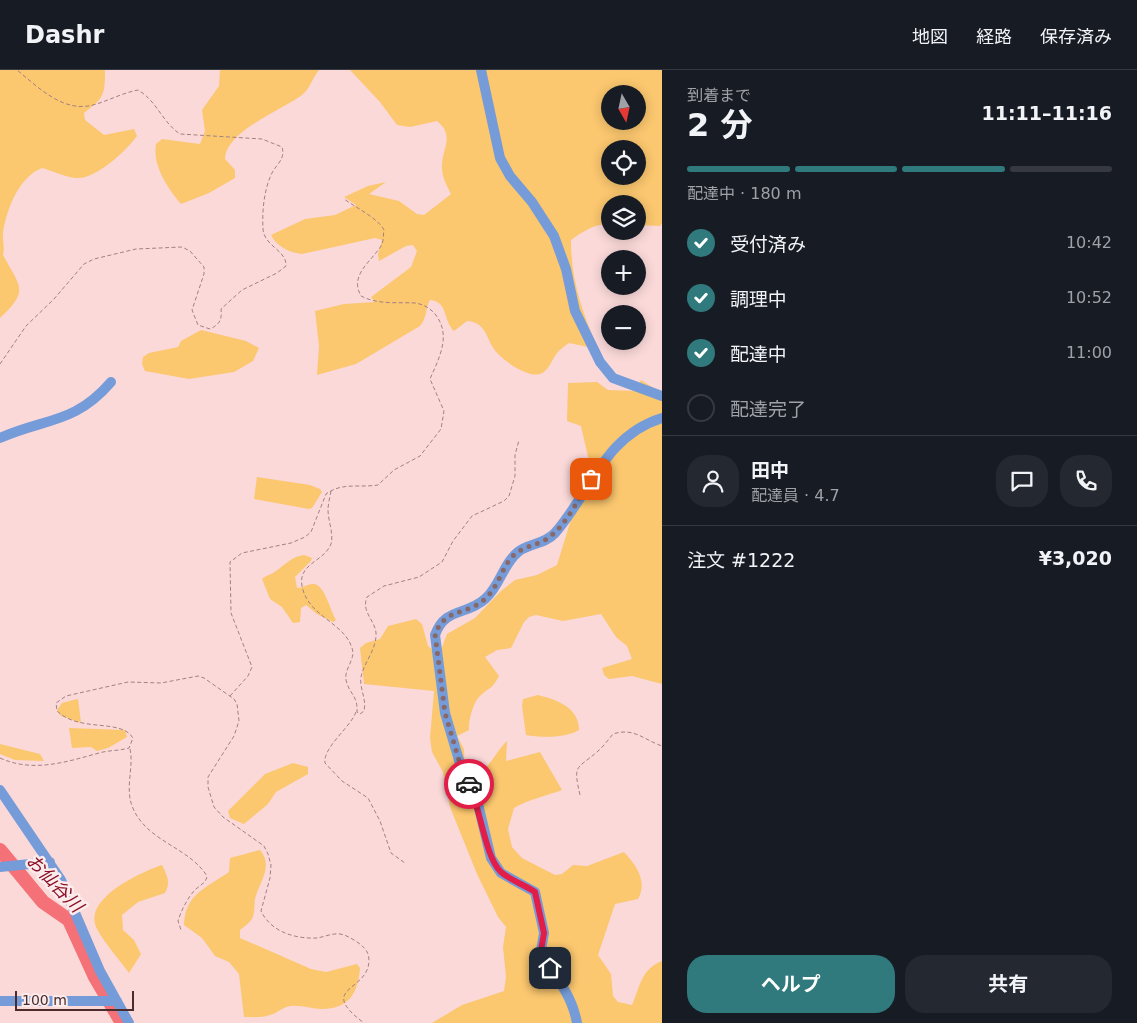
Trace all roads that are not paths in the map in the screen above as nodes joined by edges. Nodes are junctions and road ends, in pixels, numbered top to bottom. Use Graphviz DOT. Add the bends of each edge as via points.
graph roads {
  1 [pos="481,70"];
  2 [pos="111,382"];
  3 [pos="662,396"];
  4 [pos="662,418"];
  5 [pos="0,438"];
  6 [pos="0,790"];
  7 [pos="50,862"];
  8 [pos="0,867"];
  9 [pos="0,1001"];
  10 [pos="117,1001"];
  11 [pos="129,1023"];
  12 [pos="576,1023"];
  1 -- 3 [label="street" via="500,158 554,236 566,269 575,311 600,362 613,378"];
  2 -- 5 [label="street" via="97,399 66,418"];
  4 -- 12 [label="street" via="646,423 618,444 554,534 541,544 516,554 485,599 476,606 446,616 435,634 445,713 461,767 477,800 490,858 501,873 535,892 544,933 540,956 568,993"];
  6 -- 7 [label="street"];
  7 -- 8 [label="street"];
  7 -- 10 [label="street"];
  9 -- 10 [label="street"];
  10 -- 11 [label="street"];
}
